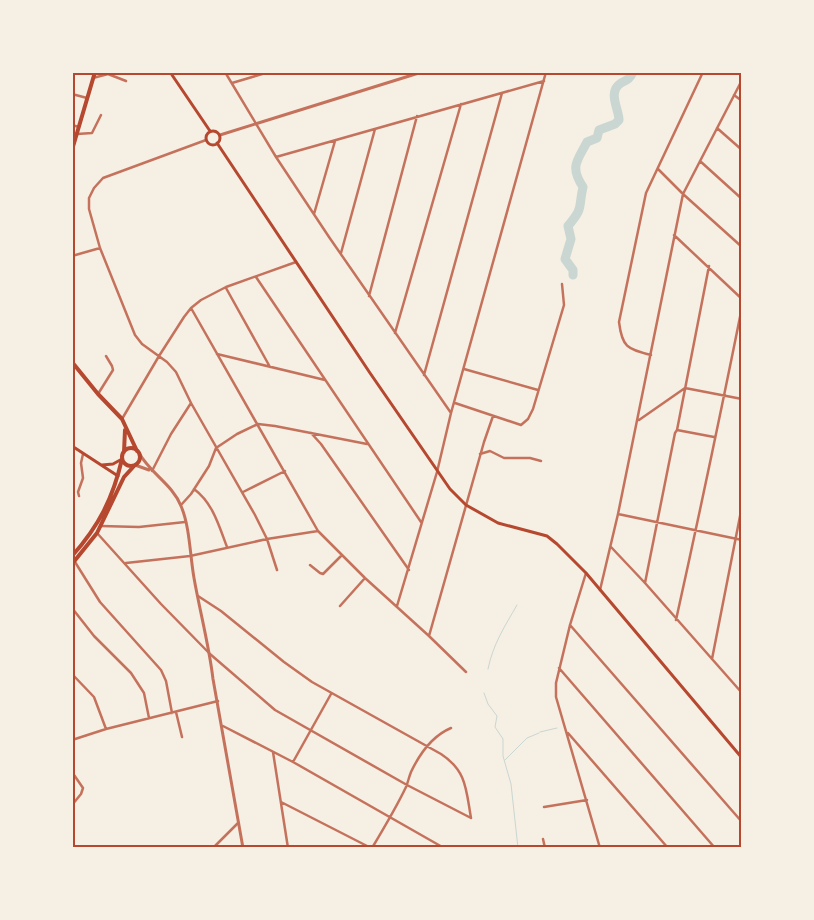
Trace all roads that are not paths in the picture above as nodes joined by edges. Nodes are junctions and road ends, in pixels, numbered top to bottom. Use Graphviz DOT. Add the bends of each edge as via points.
graph roads {
  1 [pos="95,72"];
  2 [pos="170,72"];
  3 [pos="225,72"];
  4 [pos="270,72"];
  5 [pos="422,72"];
  6 [pos="546,72"];
  7 [pos="703,72"];
  8 [pos="93,78"];
  9 [pos="742,80"];
  10 [pos="126,81"];
  11 [pos="544,81"];
  12 [pos="232,83"];
  13 [pos="502,93"];
  14 [pos="72,94"];
  15 [pos="734,95"];
  16 [pos="87,98"];
  17 [pos="742,102"];
  18 [pos="461,104"];
  19 [pos="101,115"];
  20 [pos="416,116"];
  21 [pos="256,123"];
  22 [pos="72,125"];
  23 [pos="79,127"];
  24 [pos="717,128"];
  25 [pos="376,129"];
  26 [pos="210,131"];
  27 [pos="77,134"];
  28 [pos="220,135"];
  29 [pos="206,140"];
  30 [pos="335,140"];
  31 [pos="217,143"];
  32 [pos="72,150"];
  33 [pos="742,150"];
  34 [pos="276,157"];
  35 [pos="700,161"];
  36 [pos="658,169"];
  37 [pos="683,194"];
  38 [pos="742,199"];
  39 [pos="314,214"];
  40 [pos="674,235"];
  41 [pos="742,247"];
  42 [pos="100,248"];
  43 [pos="341,254"];
  44 [pos="72,256"];
  45 [pos="296,262"];
  46 [pos="708,266"];
  47 [pos="256,277"];
  48 [pos="562,284"];
  49 [pos="226,287"];
  50 [pos="369,297"];
  51 [pos="742,299"];
  52 [pos="742,307"];
  53 [pos="191,308"];
  54 [pos="395,333"];
  55 [pos="217,354"];
  56 [pos="651,355"];
  57 [pos="106,356"];
  58 [pos="159,356"];
  59 [pos="72,362"];
  60 [pos="270,367"];
  61 [pos="464,369"];
  62 [pos="424,375"];
  63 [pos="325,380"];
  64 [pos="685,388"];
  65 [pos="538,390"];
  66 [pos="98,394"];
  67 [pos="724,396"];
  68 [pos="742,399"];
  69 [pos="191,403"];
  70 [pos="455,403"];
  71 [pos="451,414"];
  72 [pos="493,416"];
  73 [pos="122,419"];
  74 [pos="638,421"];
  75 [pos="258,424"];
  76 [pos="125,427"];
  77 [pos="677,430"];
  78 [pos="311,433"];
  79 [pos="714,437"];
  80 [pos="367,444"];
  81 [pos="72,446"];
  82 [pos="216,448"];
  83 [pos="124,452"];
  84 [pos="138,452"];
  85 [pos="83,454"];
  86 [pos="480,454"];
  87 [pos="122,459"];
  88 [pos="541,461"];
  89 [pos="135,464"];
  90 [pos="102,465"];
  91 [pos="285,471"];
  92 [pos="152,472"];
  93 [pos="437,472"];
  94 [pos="118,476"];
  95 [pos="194,489"];
  96 [pos="243,492"];
  97 [pos="79,496"];
  98 [pos="181,505"];
  99 [pos="466,505"];
  100 [pos="742,506"];
  101 [pos="618,514"];
  102 [pos="185,522"];
  103 [pos="421,522"];
  104 [pos="657,522"];
  105 [pos="101,526"];
  106 [pos="695,530"];
  107 [pos="318,531"];
  108 [pos="97,533"];
  109 [pos="734,538"];
  110 [pos="267,539"];
  111 [pos="742,540"];
  112 [pos="227,547"];
  113 [pos="611,547"];
  114 [pos="342,555"];
  115 [pos="72,556"];
  116 [pos="190,556"];
  117 [pos="73,563"];
  118 [pos="126,563"];
  119 [pos="310,565"];
  120 [pos="277,570"];
  121 [pos="409,570"];
  122 [pos="586,573"];
  123 [pos="365,578"];
  124 [pos="645,583"];
  125 [pos="600,590"];
  126 [pos="197,595"];
  127 [pos="340,606"];
  128 [pos="397,606"];
  129 [pos="72,608"];
  130 [pos="676,620"];
  131 [pos="570,625"];
  132 [pos="429,636"];
  133 [pos="210,654"];
  134 [pos="712,659"];
  135 [pos="559,668"];
  136 [pos="466,672"];
  137 [pos="72,674"];
  138 [pos="742,693"];
  139 [pos="331,694"];
  140 [pos="218,701"];
  141 [pos="176,712"];
  142 [pos="172,713"];
  143 [pos="149,718"];
  144 [pos="223,726"];
  145 [pos="451,728"];
  146 [pos="106,729"];
  147 [pos="310,731"];
  148 [pos="568,732"];
  149 [pos="182,736"];
  150 [pos="72,740"];
  151 [pos="426,746"];
  152 [pos="273,752"];
  153 [pos="742,758"];
  154 [pos="293,762"];
  155 [pos="72,772"];
  156 [pos="407,786"];
  157 [pos="586,800"];
  158 [pos="281,802"];
  159 [pos="72,805"];
  160 [pos="544,807"];
  161 [pos="390,818"];
  162 [pos="742,822"];
  163 [pos="238,823"];
  164 [pos="543,839"];
  165 [pos="213,848"];
  166 [pos="243,848"];
  167 [pos="288,848"];
  168 [pos="371,848"];
  169 [pos="444,848"];
  170 [pos="545,848"];
  171 [pos="600,848"];
  172 [pos="668,848"];
  173 [pos="715,848"];
  1 -- 8 [label="main road"];
  2 -- 26 [label="main road"];
  3 -- 12 [label="street"];
  4 -- 12 [label="street"];
  5 -- 21 [label="street"];
  6 -- 11 [label="street"];
  7 -- 36 [label="street"];
  8 -- 10 [label="street" via="108,74"];
  8 -- 16 [label="main road"];
  9 -- 15 [label="street"];
  11 -- 13 [label="street"];
  11 -- 61 [label="street"];
  12 -- 21 [label="street"];
  13 -- 18 [label="street"];
  13 -- 62 [label="street"];
  14 -- 16 [label="street"];
  15 -- 17 [label="street"];
  15 -- 24 [label="street"];
  16 -- 23 [label="main road"];
  18 -- 20 [label="street"];
  18 -- 54 [label="street"];
  19 -- 27 [label="street" via="92,133"];
  20 -- 25 [label="street"];
  20 -- 50 [label="street"];
  21 -- 28 [label="street"];
  21 -- 34 [label="street"];
  22 -- 23 [label="street"];
  23 -- 27 [label="main road"];
  24 -- 33 [label="street"];
  24 -- 35 [label="street"];
  25 -- 30 [label="street"];
  25 -- 43 [label="street"];
  26 -- 28 [label="main road"];
  26 -- 29 [label="main road"];
  27 -- 32 [label="main road"];
  28 -- 31 [label="main road"];
  29 -- 31 [label="main road" via="212,145"];
  29 -- 42 [label="street" via="103,178 94,188 88,203"];
  30 -- 34 [label="street"];
  30 -- 39 [label="street"];
  31 -- 45 [label="main road"];
  34 -- 39 [label="street"];
  35 -- 37 [label="street"];
  35 -- 38 [label="street"];
  36 -- 37 [label="street"];
  36 -- 56 [label="street" via="644,202 619,322 620,336 625,344 631,350"];
  37 -- 40 [label="street"];
  37 -- 41 [label="street"];
  39 -- 43 [label="street"];
  40 -- 46 [label="street"];
  40 -- 56 [label="street"];
  42 -- 44 [label="street"];
  42 -- 58 [label="street" via="135,335"];
  43 -- 50 [label="street"];
  45 -- 47 [label="street"];
  45 -- 93 [label="main road"];
  46 -- 51 [label="street"];
  46 -- 64 [label="street"];
  47 -- 49 [label="street"];
  47 -- 63 [label="street"];
  48 -- 65 [label="street" via="564,305"];
  49 -- 53 [label="street"];
  49 -- 60 [label="street"];
  50 -- 54 [label="street"];
  52 -- 67 [label="street"];
  53 -- 55 [label="street"];
  53 -- 58 [label="street"];
  54 -- 62 [label="street"];
  55 -- 60 [label="street"];
  55 -- 75 [label="street"];
  56 -- 74 [label="street"];
  57 -- 66 [label="street" via="113,370"];
  58 -- 69 [label="street" via="176,372"];
  58 -- 73 [label="street"];
  59 -- 66 [label="main road"];
  60 -- 63 [label="street"];
  61 -- 65 [label="street"];
  61 -- 70 [label="street"];
  62 -- 71 [label="street"];
  63 -- 80 [label="street"];
  64 -- 67 [label="street"];
  64 -- 74 [label="street"];
  64 -- 77 [label="street"];
  65 -- 72 [label="street" via="533,409 521,425"];
  66 -- 73 [label="main road"];
  67 -- 68 [label="street"];
  67 -- 79 [label="street"];
  69 -- 82 [label="street"];
  69 -- 92 [label="street"];
  70 -- 71 [label="street"];
  70 -- 72 [label="street"];
  71 -- 93 [label="street"];
  72 -- 86 [label="street"];
  73 -- 76 [label="main road"];
  74 -- 101 [label="street"];
  75 -- 78 [label="street"];
  75 -- 82 [label="street"];
  75 -- 91 [label="street"];
  76 -- 83 [label="main road"];
  76 -- 84 [label="main road"];
  77 -- 79 [label="street"];
  77 -- 104 [label="street"];
  78 -- 80 [label="street"];
  78 -- 121 [label="street"];
  79 -- 106 [label="street"];
  80 -- 103 [label="street"];
  81 -- 85 [label="main road"];
  82 -- 95 [label="street"];
  82 -- 96 [label="street"];
  83 -- 84 [label="main road" via="130,448"];
  83 -- 87 [label="main road"];
  84 -- 89 [label="main road"];
  84 -- 92 [label="street"];
  85 -- 90 [label="main road"];
  85 -- 97 [label="street"];
  86 -- 88 [label="street" via="490,451 504,458"];
  86 -- 99 [label="street"];
  87 -- 89 [label="main road" via="127,465"];
  87 -- 90 [label="main road"];
  87 -- 94 [label="main road"];
  89 -- 92 [label="street"];
  89 -- 105 [label="main road" via="124,477"];
  90 -- 94 [label="main road"];
  91 -- 96 [label="street"];
  91 -- 107 [label="street"];
  92 -- 98 [label="street"];
  93 -- 99 [label="main road"];
  93 -- 103 [label="street"];
  94 -- 115 [label="main road" via="105,511"];
  95 -- 98 [label="street"];
  95 -- 112 [label="street" via="202,495 216,518"];
  96 -- 110 [label="street"];
  98 -- 102 [label="street"];
  99 -- 122 [label="main road" via="498,523 547,536"];
  99 -- 132 [label="street"];
  100 -- 109 [label="street"];
  101 -- 104 [label="street"];
  101 -- 113 [label="street"];
  102 -- 105 [label="street" via="139,527"];
  102 -- 116 [label="street"];
  103 -- 121 [label="street"];
  104 -- 106 [label="street"];
  104 -- 124 [label="street"];
  105 -- 108 [label="main road"];
  106 -- 109 [label="street"];
  106 -- 130 [label="street"];
  107 -- 110 [label="street"];
  107 -- 114 [label="street"];
  108 -- 117 [label="main road"];
  108 -- 118 [label="street"];
  109 -- 111 [label="street"];
  109 -- 134 [label="street"];
  110 -- 112 [label="street"];
  110 -- 120 [label="street"];
  112 -- 116 [label="street"];
  113 -- 124 [label="street"];
  113 -- 125 [label="street"];
  114 -- 119 [label="street" via="323,574"];
  114 -- 123 [label="street"];
  116 -- 118 [label="street"];
  116 -- 126 [label="street"];
  117 -- 142 [label="street" via="100,602 161,670"];
  118 -- 133 [label="street"];
  121 -- 128 [label="street"];
  122 -- 125 [label="main road"];
  122 -- 131 [label="street"];
  123 -- 127 [label="street"];
  123 -- 128 [label="street"];
  124 -- 130 [label="street"];
  125 -- 153 [label="main road"];
  126 -- 133 [label="street"];
  126 -- 139 [label="street"];
  128 -- 132 [label="street"];
  129 -- 143 [label="street" via="94,636 131,673 144,693"];
  130 -- 134 [label="street"];
  131 -- 135 [label="street"];
  131 -- 162 [label="street"];
  132 -- 136 [label="street"];
  133 -- 140 [label="street"];
  133 -- 147 [label="street" via="275,710"];
  134 -- 138 [label="street"];
  135 -- 148 [label="street" via="556,697"];
  135 -- 173 [label="street"];
  137 -- 146 [label="street" via="94,697"];
  139 -- 147 [label="street"];
  139 -- 151 [label="street"];
  140 -- 141 [label="street"];
  140 -- 144 [label="street"];
  141 -- 142 [label="street"];
  141 -- 149 [label="street"];
  142 -- 143 [label="street"];
  143 -- 146 [label="street"];
  144 -- 152 [label="street"];
  144 -- 163 [label="street"];
  145 -- 151 [label="street" via="438,734"];
  146 -- 150 [label="street"];
  147 -- 154 [label="street"];
  147 -- 156 [label="street"];
  148 -- 157 [label="street"];
  148 -- 172 [label="street"];
  151 -- 156 [label="street"];
  151 -- 156 [label="street" via="453,762 458,769 464,779 471,818"];
  152 -- 154 [label="street"];
  152 -- 158 [label="street"];
  154 -- 161 [label="street"];
  155 -- 159 [label="street" via="83,788"];
  156 -- 161 [label="street"];
  157 -- 160 [label="street"];
  157 -- 171 [label="street"];
  158 -- 167 [label="street"];
  158 -- 168 [label="street"];
  161 -- 168 [label="street"];
  161 -- 169 [label="street"];
  163 -- 165 [label="street"];
  163 -- 166 [label="street"];
  164 -- 170 [label="street"];
}
